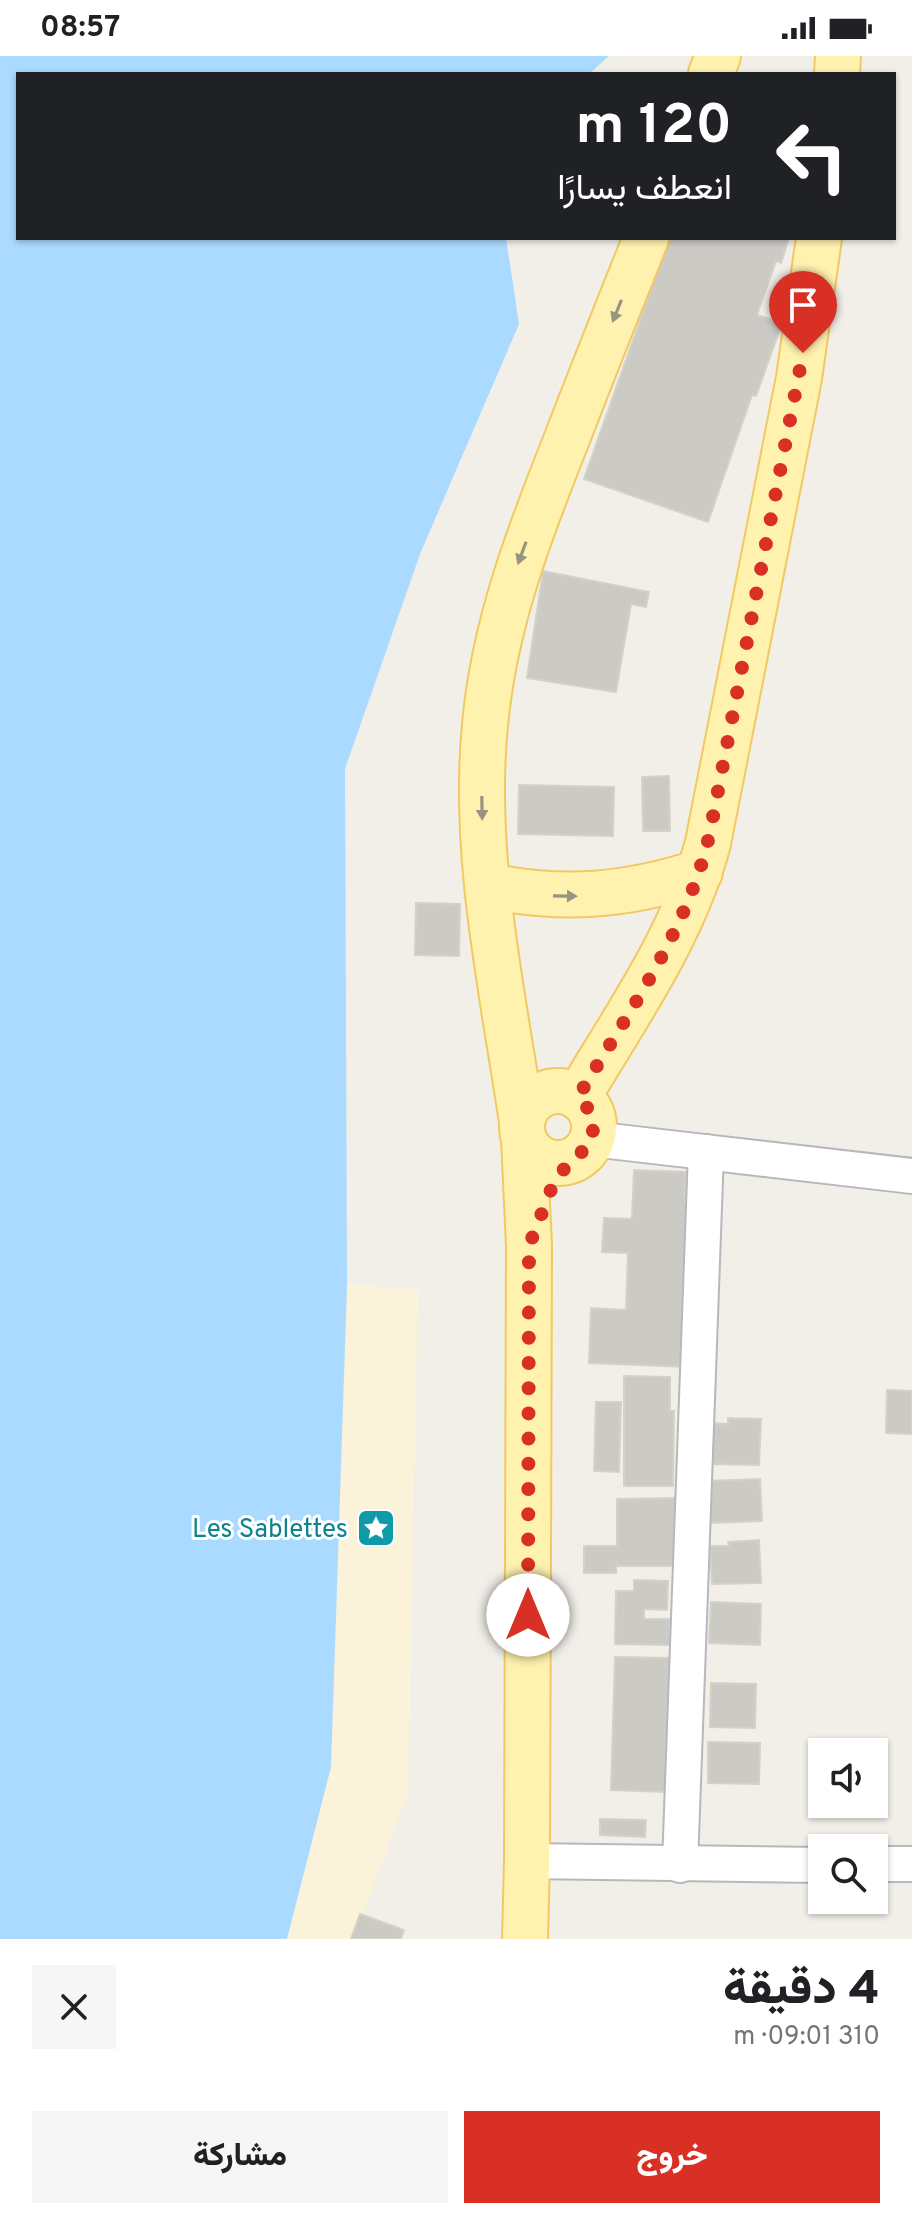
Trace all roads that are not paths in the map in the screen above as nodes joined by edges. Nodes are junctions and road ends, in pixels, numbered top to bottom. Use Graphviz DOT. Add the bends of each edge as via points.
graph roads {
  1 [pos="645,240"];
  2 [pos="819,240"];
  3 [pos="700,872"];
  4 [pos="488,886"];
  5 [pos="578,1097"];
  6 [pos="523,1130"];
  7 [pos="582,1150"];
  8 [pos="706,1152"];
  9 [pos="912,1176"];
  10 [pos="529,1246"];
  11 [pos="527,1861"];
  12 [pos="888,1864"];
  13 [pos="912,1864"];
  14 [pos="680,1865"];
  15 [pos="808,1865"];
  16 [pos="525,1939"];
  1 -- 4 [label="main road, one-way" via="532,525 501,624 482,765"];
  2 -- 3 [label="main road" via="799,378"];
  4 -- 3 [label="main road, one-way" via="595,896"];
  3 -- 5 [label="main road" via="660,959"];
  4 -- 6 [label="main road"];
  5 -- 6 [label="main road" via="567,1092 543,1094 533,1101"];
  5 -- 7 [label="main road" via="594,1120"];
  6 -- 7 [label="main road" via="543,1159 562,1163"];
  6 -- 10 [label="main road"];
  7 -- 8 [label="street"];
  7 -- 10 [label="main road" via="548,1192"];
  8 -- 9 [label="street"];
  8 -- 14 [label="street"];
  10 -- 11 [label="main road"];
  11 -- 14 [label="street"];
  11 -- 16 [label="main road"];
  12 -- 13 [label="street"];
  14 -- 15 [label="street"];
}
